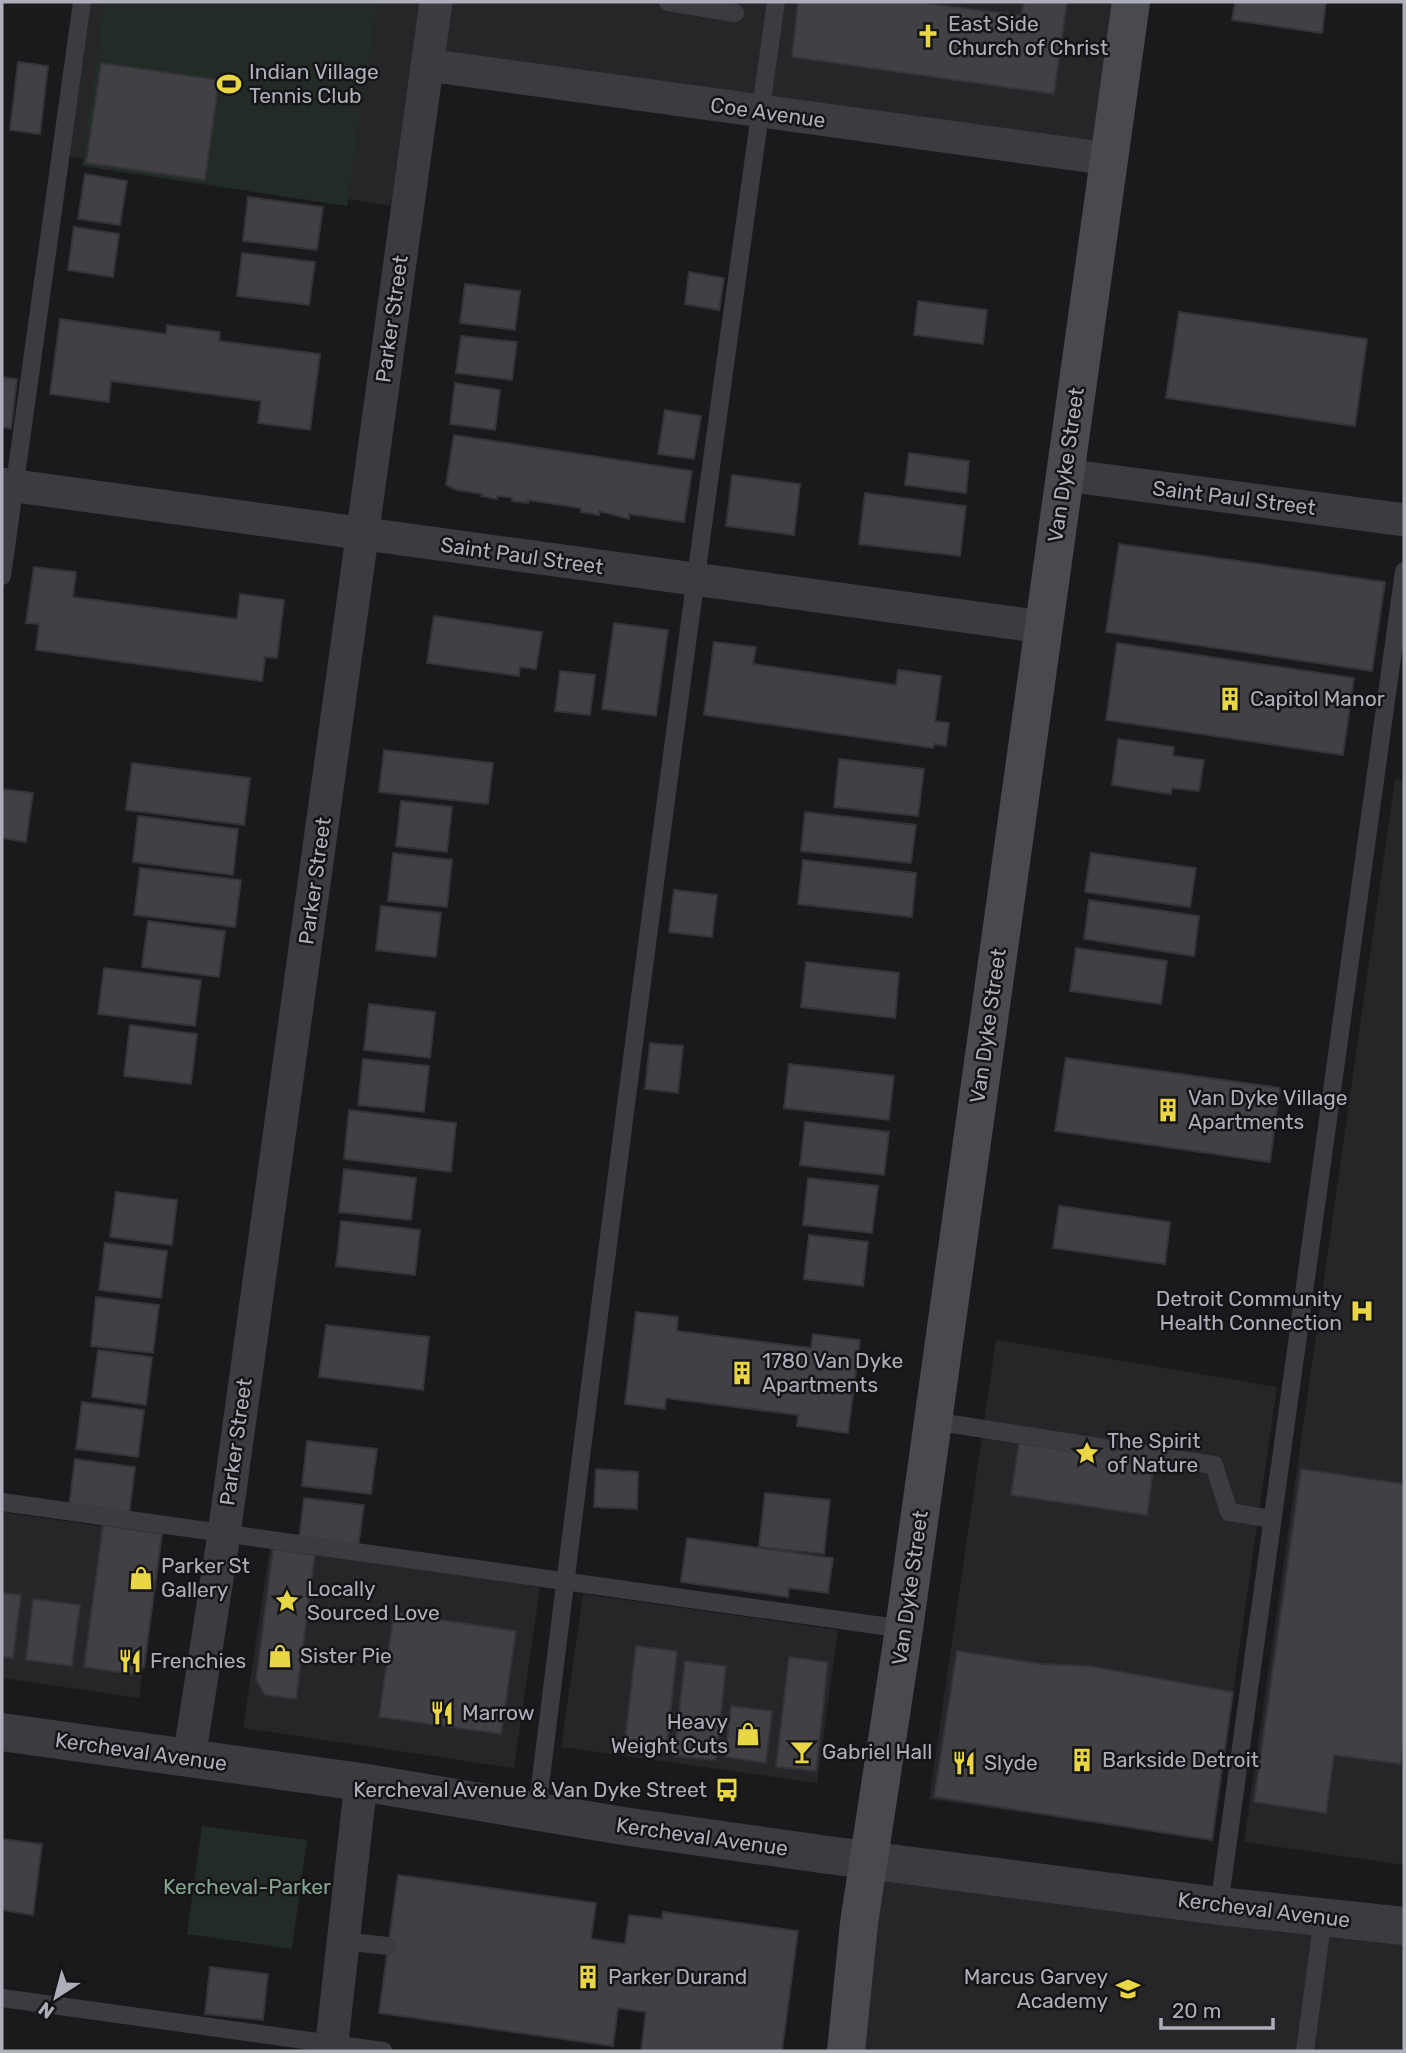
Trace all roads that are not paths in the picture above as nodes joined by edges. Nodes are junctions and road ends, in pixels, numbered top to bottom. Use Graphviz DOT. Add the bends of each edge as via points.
graph roads {
  1 [pos="82,2"];
  2 [pos="436,2"];
  3 [pos="668,2"];
  4 [pos="776,2"];
  5 [pos="1130,2"];
  6 [pos="735,13"];
  7 [pos="427,65"];
  8 [pos="760,111"];
  9 [pos="1109,159"];
  10 [pos="1065,475"];
  11 [pos="8,485"];
  12 [pos="1404,520"];
  13 [pos="363,534"];
  14 [pos="1404,571"];
  15 [pos="2,576"];
  16 [pos="695,580"];
  17 [pos="1043,627"];
  18 [pos="933,1421"];
  19 [pos="2,1502"];
  20 [pos="1272,1519"];
  21 [pos="223,1534"];
  22 [pos="564,1581"];
  23 [pos="904,1629"];
  24 [pos="2,1732"];
  25 [pos="190,1759"];
  26 [pos="361,1782"];
  27 [pos="537,1811"];
  28 [pos="868,1860"];
  29 [pos="1219,1906"];
  30 [pos="1323,1917"];
  31 [pos="1404,1926"];
  32 [pos="342,1941"];
  33 [pos="388,1947"];
  34 [pos="2,1998"];
  35 [pos="331,2047"];
  36 [pos="383,2051"];
  37 [pos="846,2051"];
  38 [pos="1305,2051"];
  1 -- 11 [label="lane"];
  2 -- 7 [label="street, Parker Street"];
  3 -- 6 [label="lane"];
  4 -- 8 [label="lane"];
  5 -- 9 [label="main road, Van Dyke Street"];
  7 -- 8 [label="street, Coe Avenue"];
  7 -- 13 [label="street, Parker Street"];
  8 -- 9 [label="street, Coe Avenue"];
  8 -- 16 [label="lane"];
  9 -- 10 [label="main road, Van Dyke Street"];
  10 -- 12 [label="street, Saint Paul Street"];
  10 -- 17 [label="main road, Van Dyke Street"];
  11 -- 13 [label="street, Saint Paul Street"];
  11 -- 15 [label="lane"];
  13 -- 16 [label="street, Saint Paul Street"];
  13 -- 21 [label="street, Parker Street"];
  14 -- 20 [label="lane"];
  16 -- 17 [label="street, Saint Paul Street"];
  16 -- 22 [label="lane"];
  17 -- 18 [label="main road, Van Dyke Street"];
  18 -- 20 [label="lane" via="1214,1465 1228,1512"];
  18 -- 23 [label="main road, Van Dyke Street"];
  19 -- 21 [label="lane"];
  20 -- 29 [label="lane"];
  21 -- 22 [label="lane"];
  21 -- 25 [label="street, Parker Street"];
  22 -- 23 [label="lane"];
  22 -- 27 [label="lane"];
  23 -- 28 [label="main road, Van Dyke Street"];
  24 -- 25 [label="street, Kercheval Avenue"];
  25 -- 26 [label="street, Kercheval Avenue"];
  26 -- 27 [label="street, Kercheval Avenue"];
  26 -- 32 [label="street"];
  27 -- 28 [label="street, Kercheval Avenue"];
  28 -- 29 [label="street, Kercheval Avenue"];
  28 -- 37 [label="main road, Van Dyke Street"];
  29 -- 30 [label="street, Kercheval Avenue"];
  30 -- 31 [label="street, Kercheval Avenue"];
  30 -- 38 [label="lane"];
  32 -- 33 [label="lane"];
  32 -- 35 [label="street"];
  34 -- 35 [label="lane"];
  35 -- 36 [label="lane"];
}
